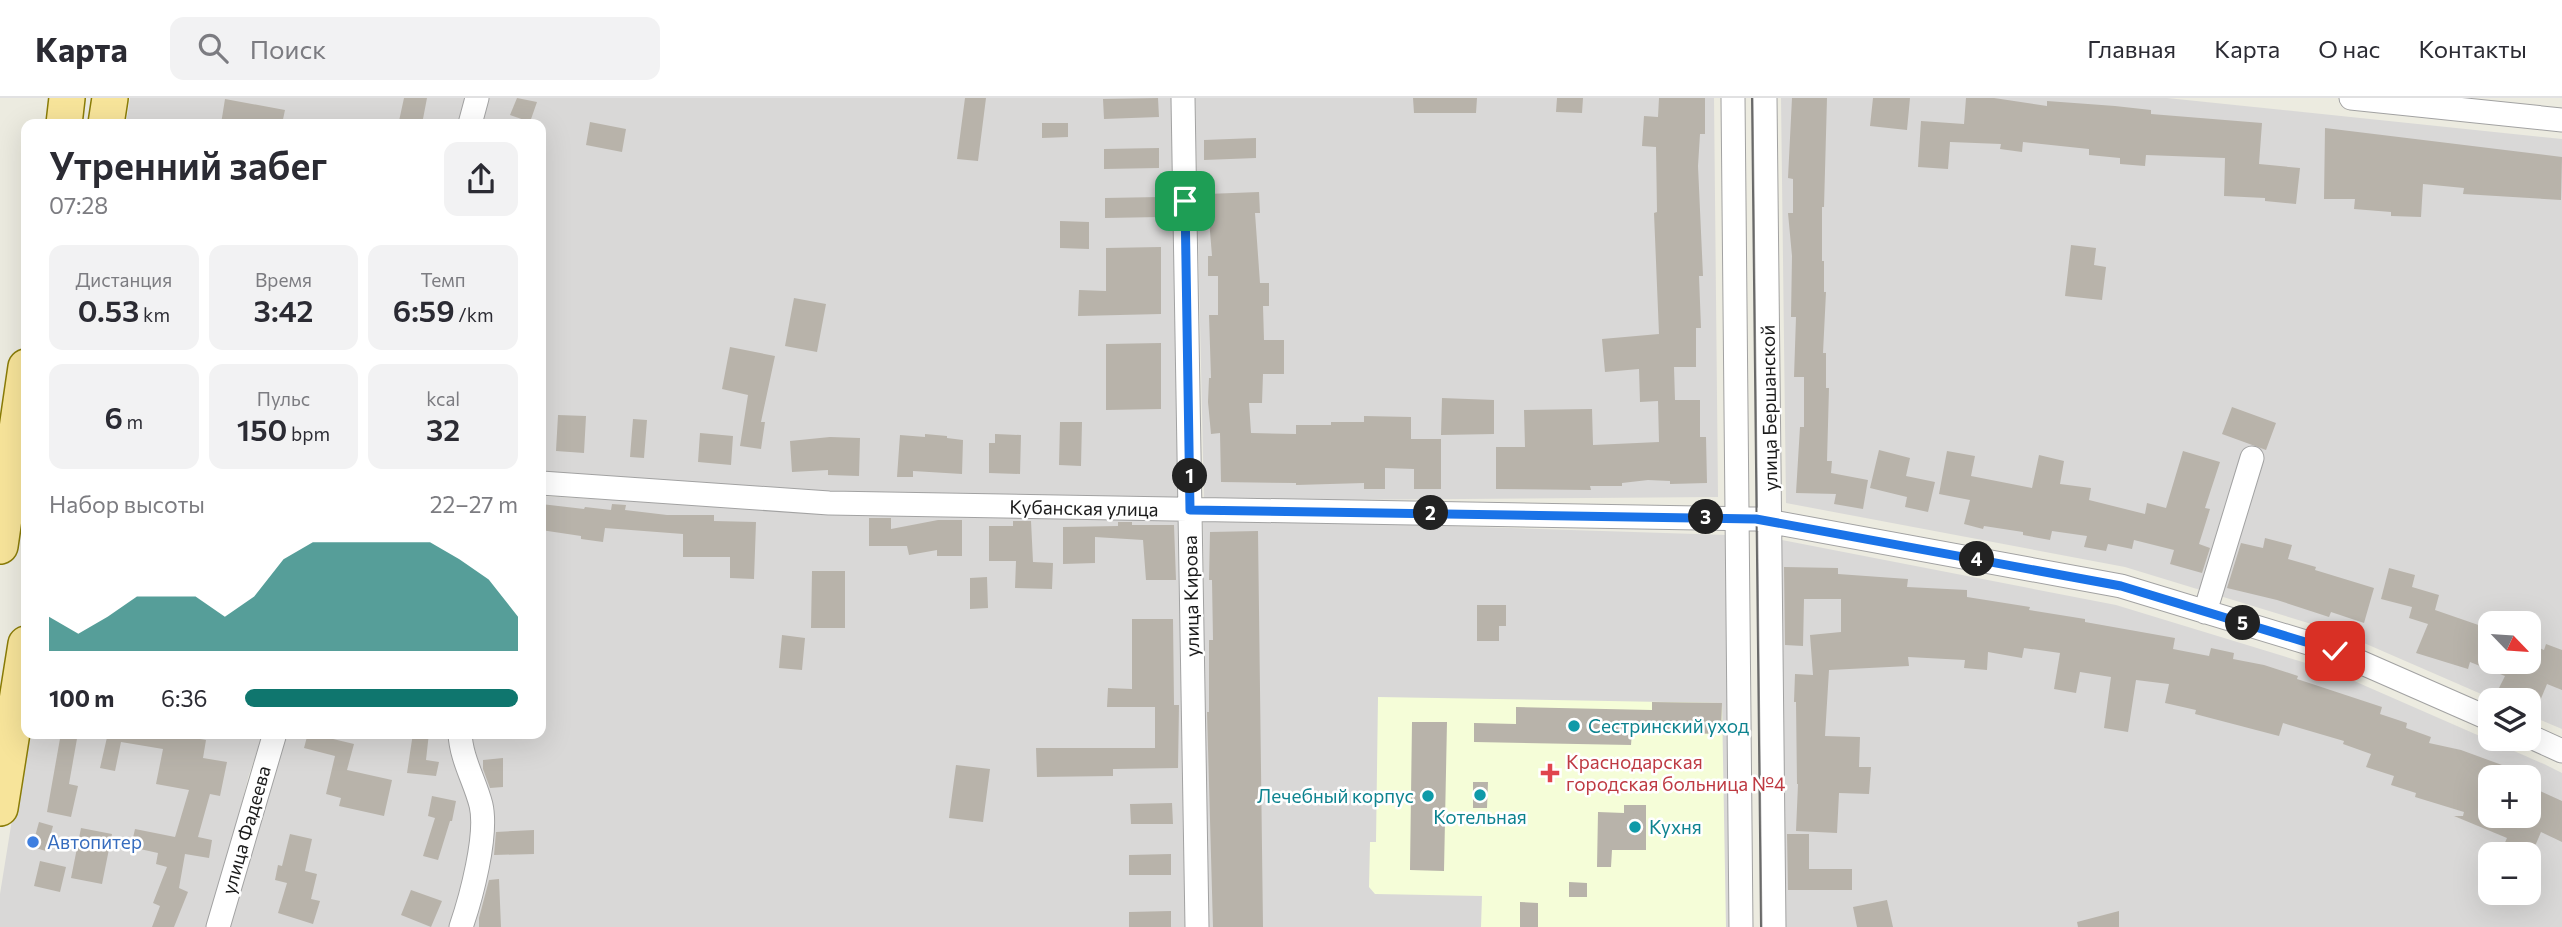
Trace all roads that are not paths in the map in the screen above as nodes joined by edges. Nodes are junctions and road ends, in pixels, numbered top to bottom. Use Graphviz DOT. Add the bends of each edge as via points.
graph roads {
  1 [pos="67,98"];
  2 [pos="110,98"];
  3 [pos="477,98"];
  4 [pos="1183,98"];
  5 [pos="1733,98"];
  6 [pos="1765,98"];
  7 [pos="2351,98"];
  8 [pos="65,119"];
  9 [pos="107,119"];
  10 [pos="471,119"];
  11 [pos="2562,120"];
  12 [pos="21,420"];
  13 [pos="2252,458"];
  14 [pos="546,483"];
  15 [pos="1190,510"];
  16 [pos="1738,518"];
  17 [pos="1770,521"];
  18 [pos="10,536"];
  19 [pos="2205,612"];
  20 [pos="21,676"];
  21 [pos="2478,714"];
  22 [pos="273,739"];
  23 [pos="460,739"];
  24 [pos="2541,741"];
  25 [pos="2562,751"];
  26 [pos="0,808"];
  27 [pos="218,927"];
  28 [pos="461,927"];
  29 [pos="1197,927"];
  30 [pos="1741,927"];
  31 [pos="1774,927"];
  1 -- 8 [label="main road"];
  2 -- 9 [label="main road"];
  3 -- 10 [label="street"];
  4 -- 15 [label="street, улица Кирова"];
  5 -- 16 [label="street, улица Бершанской"];
  6 -- 17 [label="street, улица Бершанской"];
  7 -- 11 [label="street"];
  12 -- 18 [label="main road"];
  13 -- 19 [label="street"];
  14 -- 15 [label="street, Кубанская улица" via="829,503"];
  15 -- 16 [label="street, Кубанская улица"];
  15 -- 29 [label="street, улица Кирова"];
  16 -- 17 [label="street, Кубанская улица"];
  16 -- 30 [label="street, улица Бершанской"];
  17 -- 19 [label="street, Кубанская улица" via="2121,586"];
  17 -- 31 [label="street, улица Бершанской"];
  19 -- 21 [label="street, Кубанская улица" via="2335,651"];
  20 -- 26 [label="main road"];
  22 -- 27 [label="street, улица Фадеева"];
  23 -- 28 [label="street" via="482,807 481,850"];
  24 -- 25 [label="street"];
}
